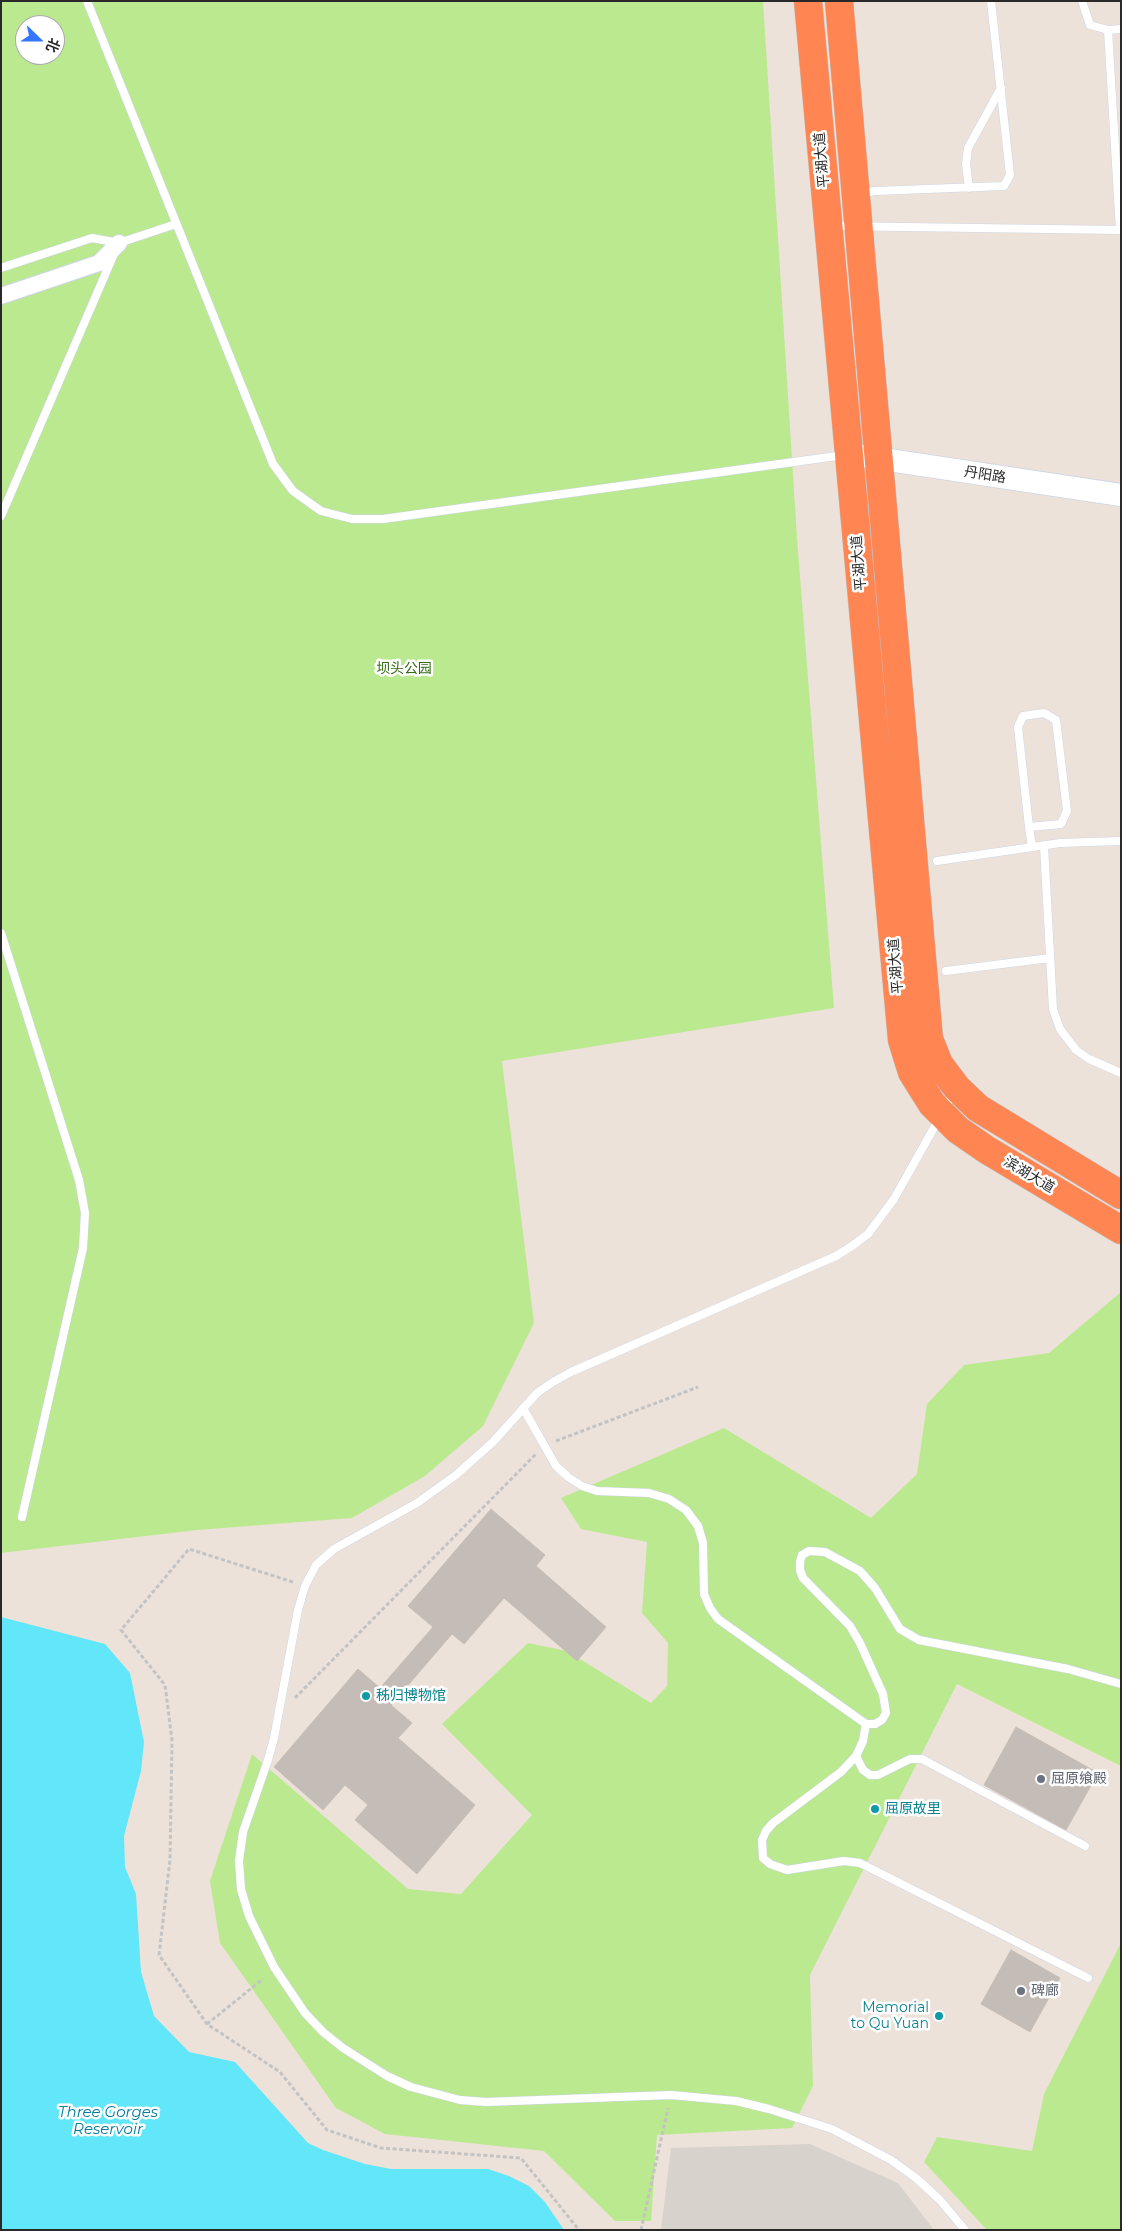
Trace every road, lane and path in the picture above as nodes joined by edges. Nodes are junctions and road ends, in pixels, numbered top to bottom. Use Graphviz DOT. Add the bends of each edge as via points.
graph roads {
  1 [pos="87,1"];
  2 [pos="808,1"];
  3 [pos="839,1"];
  4 [pos="991,1"];
  5 [pos="1082,1"];
  6 [pos="1121,29"];
  7 [pos="1108,30"];
  8 [pos="1001,88"];
  9 [pos="969,188"];
  10 [pos="856,194"];
  11 [pos="176,224"];
  12 [pos="828,226"];
  13 [pos="859,226"];
  14 [pos="1121,230"];
  15 [pos="119,243"];
  16 [pos="1,268"];
  17 [pos="1,296"];
  18 [pos="849,454"];
  19 [pos="879,459"];
  20 [pos="1121,495"];
  21 [pos="1,516"];
  22 [pos="1030,827"];
  23 [pos="1121,841"];
  24 [pos="1044,846"];
  25 [pos="1032,847"];
  26 [pos="937,861"];
  27 [pos="1,933"];
  28 [pos="1050,958"];
  29 [pos="946,971"];
  30 [pos="1121,1073"];
  31 [pos="957,1088"];
  32 [pos="942,1114"];
  33 [pos="1121,1195"];
  34 [pos="1121,1230"];
  35 [pos="698,1387"];
  36 [pos="523,1408"];
  37 [pos="544,1446"];
  38 [pos="22,1516"];
  39 [pos="305,1586"];
  40 [pos="121,1630"];
  41 [pos="1121,1684"];
  42 [pos="291,1701"];
  43 [pos="866,1724"];
  44 [pos="856,1756"];
  45 [pos="1085,1846"];
  46 [pos="1088,1978"];
  47 [pos="264,1979"];
  48 [pos="206,2024"];
  49 [pos="671,2095"];
  50 [pos="641,2230"];
  51 [pos="965,2230"];
  1 -- 11 [label="lane"];
  2 -- 12 [label="highway, 平湖大道"];
  3 -- 10 [label="highway, 平湖大道"];
  4 -- 8 [label="lane"];
  5 -- 7 [label="lane" via="1090,25"];
  6 -- 7 [label="lane"];
  7 -- 14 [label="lane"];
  8 -- 9 [label="lane" via="968,148"];
  8 -- 9 [label="lane" via="1010,175 1004,186"];
  9 -- 10 [label="lane"];
  10 -- 13 [label="highway, 平湖大道"];
  11 -- 15 [label="lane"];
  11 -- 18 [label="lane" via="273,464 293,491 321,511 352,519 383,519"];
  12 -- 13 [label="lane"];
  12 -- 18 [label="highway, 平湖大道"];
  13 -- 14 [label="lane"];
  13 -- 19 [label="highway, 平湖大道"];
  15 -- 16 [label="lane" via="92,238"];
  15 -- 17 [label="street" via="99,263"];
  15 -- 21 [label="lane"];
  18 -- 19 [label="main road, 丹阳路"];
  18 -- 32 [label="highway, 平湖大道" via="902,1040 912,1072"];
  19 -- 20 [label="main road, 丹阳路"];
  19 -- 31 [label="highway, 平湖大道" via="929,1039 939,1064"];
  22 -- 22 [label="lane" via="1018,727 1023,716 1044,713 1056,720 1067,812 1061,824"];
  22 -- 25 [label="lane"];
  23 -- 24 [label="lane"];
  24 -- 25 [label="lane"];
  24 -- 28 [label="lane"];
  25 -- 26 [label="lane"];
  27 -- 38 [label="lane" via="79,1180 85,1213 83,1248"];
  28 -- 29 [label="lane"];
  28 -- 30 [label="lane" via="1053,1009 1060,1029 1076,1050 1089,1060"];
  31 -- 32 [label="lane"];
  31 -- 33 [label="highway" via="978,1108"];
  32 -- 34 [label="highway, 滨湖大道" via="987,1150"];
  32 -- 36 [label="lane" via="886,1211 868,1234 852,1246 836,1256 571,1372 537,1393"];
  35 -- 37 [label="path"];
  36 -- 37 [label="lane"];
  36 -- 39 [label="lane" via="493,1442 456,1475 417,1502 334,1549 316,1565"];
  37 -- 42 [label="path"];
  37 -- 43 [label="lane" via="556,1466 582,1486 597,1491 648,1492 669,1499 686,1510 698,1526 703,1543 704,1594 718,1619"];
  39 -- 40 [label="path" via="189,1548"];
  39 -- 49 [label="lane" via="274,1738 243,1832 239,1861 241,1889 250,1916 274,1967 305,2013 323,2032 366,2063 411,2087 436,2096 486,2102"];
  41 -- 43 [label="lane" via="1068,1669 914,1638 900,1629 875,1588 860,1571 825,1552 809,1551 802,1555 800,1562 803,1578 850,1626 883,1694 886,1712 882,1720"];
  43 -- 44 [label="lane"];
  44 -- 45 [label="lane" via="863,1770 870,1775 878,1775 910,1759 922,1759"];
  44 -- 46 [label="lane" via="842,1772 766,1831 762,1849 770,1864 786,1870 844,1860 860,1863"];
  47 -- 48 [label="path"];
  49 -- 50 [label="path"];
  49 -- 51 [label="lane" via="736,2102 832,2129 877,2151 916,2178"];
}
